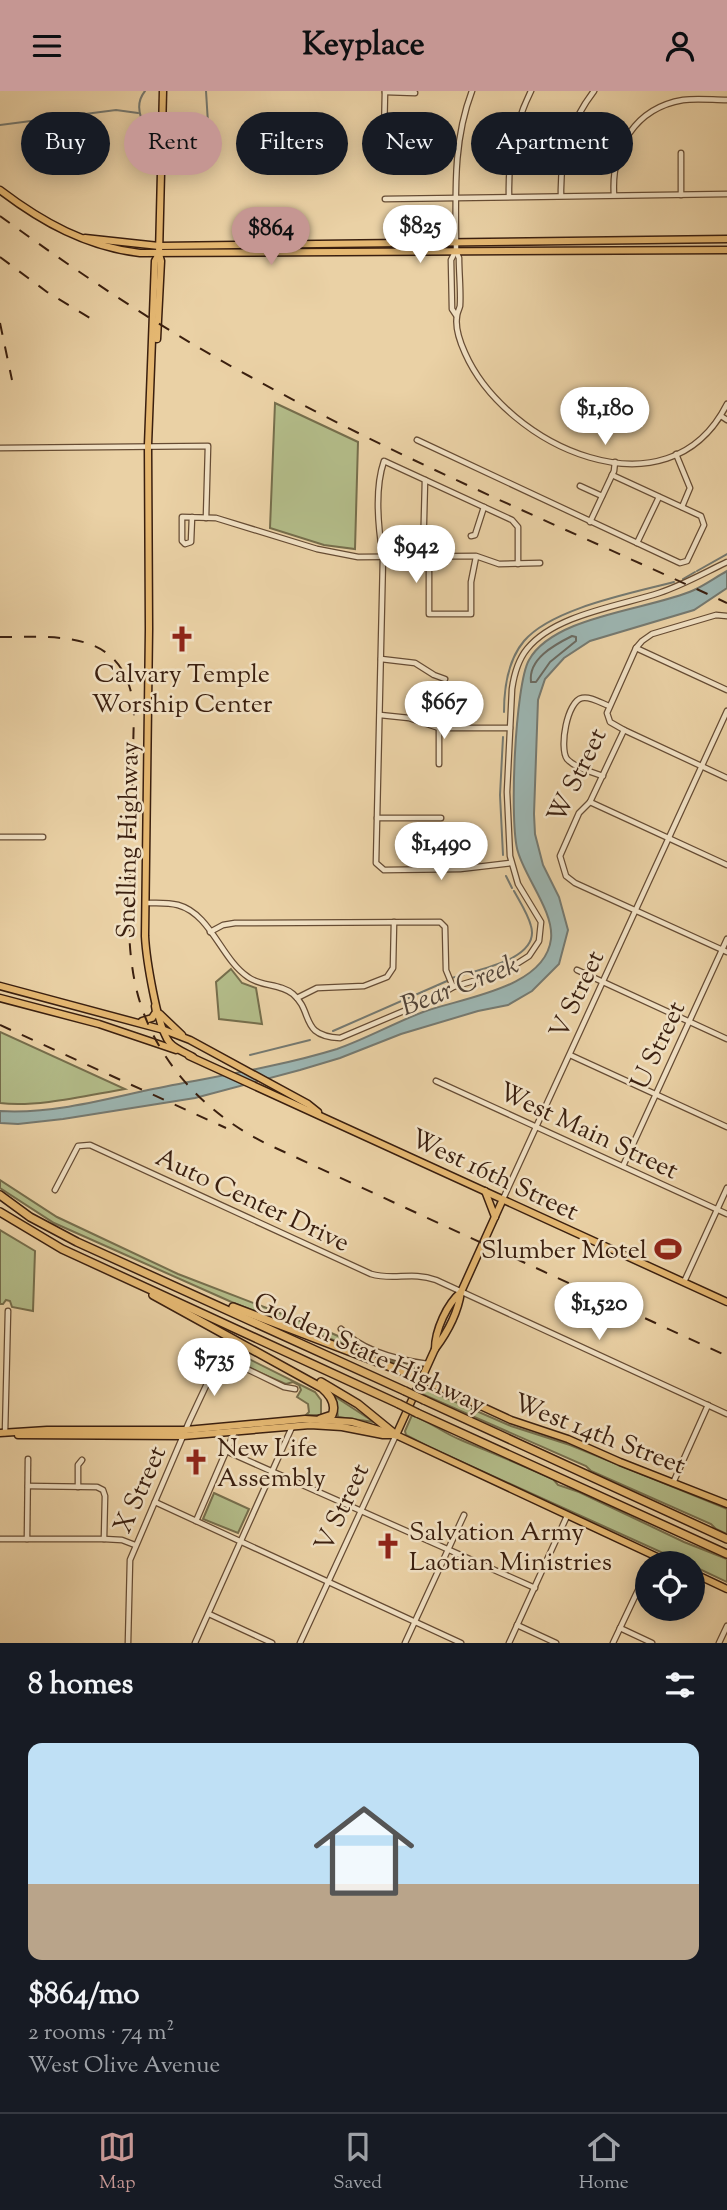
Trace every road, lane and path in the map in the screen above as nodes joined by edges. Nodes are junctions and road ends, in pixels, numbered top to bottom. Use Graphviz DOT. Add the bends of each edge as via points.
graph roads {
  1 [pos="163,91"];
  2 [pos="472,91"];
  3 [pos="531,91"];
  4 [pos="594,91"];
  5 [pos="385,92"];
  6 [pos="415,93"];
  7 [pos="727,100"];
  8 [pos="385,112"];
  9 [pos="457,146"];
  10 [pos="681,153"];
  11 [pos="456,175"];
  12 [pos="0,190"];
  13 [pos="727,194"];
  14 [pos="561,195"];
  15 [pos="614,195"];
  16 [pos="681,195"];
  17 [pos="509,196"];
  18 [pos="455,197"];
  19 [pos="384,199"];
  20 [pos="727,239"];
  21 [pos="456,242"];
  22 [pos="318,243"];
  23 [pos="159,250"];
  24 [pos="727,250"];
  25 [pos="456,251"];
  26 [pos="287,253"];
  27 [pos="727,404"];
  28 [pos="721,416"];
  29 [pos="727,420"];
  30 [pos="417,440"];
  31 [pos="148,445"];
  32 [pos="0,448"];
  33 [pos="676,454"];
  34 [pos="615,462"];
  35 [pos="612,475"];
  36 [pos="425,479"];
  37 [pos="580,485"];
  38 [pos="602,496"];
  39 [pos="659,497"];
  40 [pos="484,507"];
  41 [pos="681,507"];
  42 [pos="192,517"];
  43 [pos="206,518"];
  44 [pos="590,522"];
  45 [pos="471,536"];
  46 [pos="637,544"];
  47 [pos="476,556"];
  48 [pos="383,557"];
  49 [pos="426,557"];
  50 [pos="727,562"];
  51 [pos="540,563"];
  52 [pos="518,564"];
  53 [pos="724,615"];
  54 [pos="636,648"];
  55 [pos="381,659"];
  56 [pos="445,678"];
  57 [pos="727,690"];
  58 [pos="609,706"];
  59 [pos="727,711"];
  60 [pos="380,715"];
  61 [pos="511,728"];
  62 [pos="439,729"];
  63 [pos="624,730"];
  64 [pos="439,764"];
  65 [pos="702,766"];
  66 [pos="603,776"];
  67 [pos="727,778"];
  68 [pos="590,802"];
  69 [pos="377,818"];
  70 [pos="441,818"];
  71 [pos="0,837"];
  72 [pos="43,837"];
  73 [pos="669,838"];
  74 [pos="511,863"];
  75 [pos="727,865"];
  76 [pos="144,903"];
  77 [pos="636,910"];
  78 [pos="394,922"];
  79 [pos="210,932"];
  80 [pos="727,939"];
  81 [pos="725,951"];
  82 [pos="577,970"];
  83 [pos="450,982"];
  84 [pos="603,982"];
  85 [pos="0,986"];
  86 [pos="154,997"];
  87 [pos="0,998"];
  88 [pos="297,998"];
  89 [pos="159,1013"];
  90 [pos="690,1021"];
  91 [pos="138,1022"];
  92 [pos="99,1024"];
  93 [pos="164,1032"];
  94 [pos="727,1039"];
  95 [pos="190,1040"];
  96 [pos="570,1055"];
  97 [pos="193,1057"];
  98 [pos="436,1081"];
  99 [pos="656,1094"];
  100 [pos="322,1115"];
  101 [pos="537,1127"];
  102 [pos="727,1127"];
  103 [pos="623,1166"];
  104 [pos="727,1188"];
  105 [pos="55,1190"];
  106 [pos="485,1191"];
  107 [pos="0,1195"];
  108 [pos="503,1199"];
  109 [pos="717,1210"];
  110 [pos="0,1212"];
  111 [pos="727,1214"];
  112 [pos="495,1217"];
  113 [pos="120,1275"];
  114 [pos="157,1277"];
  115 [pos="684,1283"];
  116 [pos="461,1292"];
  117 [pos="727,1302"];
  118 [pos="8,1311"];
  119 [pos="341,1329"];
  120 [pos="235,1340"];
  121 [pos="428,1364"];
  122 [pos="424,1380"];
  123 [pos="295,1389"];
  124 [pos="708,1405"];
  125 [pos="727,1414"];
  126 [pos="320,1419"];
  127 [pos="268,1422"];
  128 [pos="293,1426"];
  129 [pos="251,1431"];
  130 [pos="3,1433"];
  131 [pos="184,1433"];
  132 [pos="234,1433"];
  133 [pos="396,1435"];
  134 [pos="226,1451"];
  135 [pos="27,1459"];
  136 [pos="82,1459"];
  137 [pos="273,1471"];
  138 [pos="673,1483"];
  139 [pos="28,1486"];
  140 [pos="78,1487"];
  141 [pos="155,1502"];
  142 [pos="727,1504"];
  143 [pos="361,1510"];
  144 [pos="464,1514"];
  145 [pos="566,1516"];
  146 [pos="196,1521"];
  147 [pos="0,1539"];
  148 [pos="27,1539"];
  149 [pos="104,1539"];
  150 [pos="727,1539"];
  151 [pos="242,1542"];
  152 [pos="135,1545"];
  153 [pos="448,1549"];
  154 [pos="645,1551"];
  155 [pos="727,1554"];
  156 [pos="705,1579"];
  157 [pos="328,1582"];
  158 [pos="535,1588"];
  159 [pos="727,1589"];
  160 [pos="635,1596"];
  161 [pos="209,1614"];
  162 [pos="415,1622"];
  163 [pos="517,1625"];
  164 [pos="727,1626"];
  165 [pos="620,1628"];
  166 [pos="128,1643"];
  167 [pos="195,1643"];
  168 [pos="272,1643"];
  169 [pos="300,1643"];
  170 [pos="405,1643"];
  171 [pos="461,1643"];
  172 [pos="509,1643"];
  173 [pos="556,1643"];
  174 [pos="613,1643"];
  175 [pos="652,1643"];
  176 [pos="719,1643"];
  1 -- 23 [label="main road, Snelling Highway"];
  2 -- 9 [label="street"];
  3 -- 17 [label="street" via="512,144"];
  4 -- 14 [label="street" via="568,139"];
  5 -- 6 [label="street"];
  5 -- 8 [label="street"];
  7 -- 15 [label="street" via="667,104 638,122 618,155"];
  10 -- 16 [label="street"];
  11 -- 18 [label="street"];
  12 -- 23 [label="main road" via="40,218 93,244 119,250"];
  13 -- 16 [label="street"];
  14 -- 15 [label="street"];
  14 -- 17 [label="street"];
  15 -- 16 [label="street"];
  17 -- 18 [label="street"];
  18 -- 19 [label="street"];
  18 -- 21 [label="street"];
  20 -- 21 [label="main road"];
  21 -- 22 [label="main road"];
  21 -- 25 [label="street"];
  22 -- 23 [label="main road"];
  22 -- 26 [label="main road" via="314,249"];
  23 -- 26 [label="main road"];
  23 -- 31 [label="main road, Snelling Highway"];
  24 -- 25 [label="main road"];
  25 -- 26 [label="main road"];
  25 -- 34 [label="street" via="458,333 465,354 492,396 516,419 557,445"];
  27 -- 28 [label="street"];
  28 -- 29 [label="street"];
  28 -- 33 [label="street" via="706,435"];
  30 -- 44 [label="street"];
  31 -- 32 [label="street"];
  31 -- 43 [label="street" via="208,446"];
  31 -- 76 [label="main road, Snelling Highway"];
  33 -- 34 [label="street" via="651,461"];
  33 -- 41 [label="street" via="690,488"];
  34 -- 35 [label="street"];
  35 -- 38 [label="street"];
  35 -- 39 [label="street"];
  36 -- 40 [label="street"];
  36 -- 48 [label="street" via="384,461 379,536"];
  36 -- 49 [label="street"];
  37 -- 38 [label="street"];
  38 -- 44 [label="street"];
  39 -- 41 [label="street"];
  39 -- 46 [label="street"];
  40 -- 45 [label="street"];
  40 -- 52 [label="street" via="517,523"];
  41 -- 46 [label="street" via="701,516 704,525 687,561 680,563"];
  42 -- 42 [label="street" via="182,517 184,544 191,542"];
  42 -- 43 [label="street"];
  43 -- 48 [label="street" via="332,553"];
  44 -- 46 [label="street"];
  47 -- 49 [label="street"];
  47 -- 49 [label="street" via="471,614 429,614"];
  47 -- 52 [label="street" via="494,563"];
  48 -- 49 [label="street"];
  48 -- 55 [label="street"];
  50 -- 61 [label="street" via="686,584 583,615 536,641 527,648 514,675"];
  51 -- 52 [label="street"];
  53 -- 54 [label="street" via="652,634"];
  54 -- 57 [label="street"];
  54 -- 58 [label="street, W Street"];
  55 -- 56 [label="street" via="415,663"];
  55 -- 60 [label="street"];
  58 -- 63 [label="street, W Street" via="610,722"];
  58 -- 66 [label="street" via="586,698 572,704 564,745 572,763"];
  59 -- 65 [label="street, V Street"];
  60 -- 62 [label="street" via="409,718"];
  60 -- 69 [label="street"];
  61 -- 62 [label="street"];
  61 -- 74 [label="street" via="507,793"];
  62 -- 64 [label="street"];
  63 -- 65 [label="street"];
  63 -- 66 [label="street, W Street"];
  65 -- 67 [label="street"];
  65 -- 73 [label="street, V Street"];
  66 -- 68 [label="street, W Street"];
  68 -- 73 [label="street"];
  68 -- 77 [label="street, W Street" via="579,813 560,856 566,876"];
  69 -- 70 [label="street"];
  69 -- 74 [label="street" via="377,866 384,870"];
  71 -- 72 [label="street"];
  73 -- 75 [label="street"];
  73 -- 77 [label="street, V Street"];
  74 -- 83 [label="street" via="518,884 540,918 539,941 529,955 504,972"];
  76 -- 79 [label="street" via="179,905 196,915"];
  76 -- 86 [label="main road, Snelling Highway" via="145,955"];
  77 -- 81 [label="street"];
  77 -- 84 [label="street, V Street"];
  78 -- 79 [label="street" via="235,923"];
  78 -- 83 [label="street" via="444,924"];
  78 -- 88 [label="street" via="393,968 387,977 364,986 317,988"];
  79 -- 88 [label="street" via="246,976 286,989"];
  80 -- 81 [label="street, U Street"];
  81 -- 90 [label="street, U Street"];
  82 -- 84 [label="street"];
  83 -- 88 [label="street" via="436,997 340,1038 318,1033"];
  84 -- 90 [label="street"];
  84 -- 96 [label="street, V Street"];
  85 -- 91 [label="main road, West 16th Street"];
  86 -- 89 [label="main road, Snelling Highway"];
  86 -- 91 [label="main road" via="155,1015"];
  87 -- 92 [label="main road, West 16th Street"];
  89 -- 93 [label="main road, Snelling Highway"];
  89 -- 95 [label="main road"];
  90 -- 94 [label="street"];
  90 -- 99 [label="street, U Street"];
  91 -- 93 [label="main road, West 16th Street"];
  92 -- 93 [label="main road" via="155,1038"];
  92 -- 97 [label="main road, West 16th Street"];
  93 -- 95 [label="main road, West 16th Street"];
  93 -- 97 [label="main road" via="173,1046"];
  95 -- 100 [label="main road, West 16th Street"];
  96 -- 99 [label="street"];
  96 -- 101 [label="street, V Street"];
  97 -- 100 [label="main road, West 16th Street"];
  98 -- 101 [label="street, West Main Street"];
  99 -- 102 [label="street"];
  99 -- 103 [label="street, U Street"];
  100 -- 106 [label="main road, West 16th Street"];
  101 -- 103 [label="street, West Main Street"];
  101 -- 108 [label="street, V Street"];
  103 -- 109 [label="street, West Main Street"];
  104 -- 109 [label="street"];
  105 -- 116 [label="street, Auto Center Drive" via="78,1146 90,1145 371,1274 417,1275"];
  106 -- 108 [label="main road, West 16th Street"];
  106 -- 112 [label="main road"];
  107 -- 114 [label="highway, Golden State Highway" via="51,1229"];
  108 -- 112 [label="main road, V Street"];
  108 -- 115 [label="main road, West 16th Street"];
  109 -- 111 [label="street, West Main Street"];
  109 -- 115 [label="street"];
  110 -- 113 [label="highway, Golden State Highway" via="44,1240"];
  112 -- 116 [label="main road, V Street"];
  113 -- 120 [label="highway"];
  113 -- 155 [label="highway, Golden State Highway, bridge"];
  114 -- 122 [label="highway"];
  114 -- 150 [label="highway, Golden State Highway, bridge"];
  115 -- 117 [label="main road, West 16th Street"];
  116 -- 121 [label="main road, V Street" via="437,1333"];
  116 -- 124 [label="street"];
  118 -- 130 [label="street"];
  119 -- 121 [label="street" via="348,1337 389,1356"];
  120 -- 126 [label="highway" via="327,1392 334,1413"];
  120 -- 133 [label="highway" via="329,1387"];
  121 -- 122 [label="main road, V Street"];
  122 -- 133 [label="main road, V Street"];
  122 -- 138 [label="main road, West 14th Street"];
  123 -- 131 [label="street, X Street" via="220,1356"];
  124 -- 125 [label="street"];
  124 -- 138 [label="street"];
  126 -- 127 [label="main road"];
  126 -- 133 [label="main road" via="352,1422"];
  127 -- 129 [label="main road"];
  127 -- 131 [label="main road"];
  128 -- 129 [label="main road"];
  128 -- 133 [label="main road"];
  128 -- 137 [label="street"];
  129 -- 132 [label="main road"];
  130 -- 131 [label="main road"];
  131 -- 132 [label="main road"];
  131 -- 141 [label="street, X Street"];
  132 -- 134 [label="street"];
  133 -- 143 [label="street, V Street"];
  133 -- 145 [label="main road"];
  134 -- 137 [label="street"];
  134 -- 146 [label="street"];
  135 -- 139 [label="street"];
  136 -- 140 [label="street"];
  137 -- 143 [label="street"];
  137 -- 151 [label="street"];
  138 -- 142 [label="main road, West 14th Street"];
  139 -- 140 [label="street"];
  139 -- 148 [label="street"];
  140 -- 149 [label="street" via="103,1490"];
  141 -- 146 [label="street"];
  141 -- 152 [label="street, X Street"];
  143 -- 153 [label="street"];
  143 -- 157 [label="street, V Street"];
  144 -- 153 [label="street"];
  145 -- 154 [label="main road"];
  145 -- 158 [label="street"];
  146 -- 151 [label="street"];
  147 -- 148 [label="street"];
  148 -- 149 [label="street"];
  149 -- 152 [label="street"];
  151 -- 157 [label="street"];
  151 -- 161 [label="street"];
  152 -- 166 [label="street, X Street" via="130,1560"];
  153 -- 158 [label="street"];
  153 -- 162 [label="street"];
  156 -- 159 [label="main road"];
  157 -- 162 [label="street"];
  157 -- 169 [label="street, V Street"];
  158 -- 163 [label="street"];
  160 -- 165 [label="street"];
  161 -- 167 [label="street"];
  161 -- 168 [label="street"];
  162 -- 170 [label="street"];
  162 -- 171 [label="street"];
  163 -- 172 [label="street"];
  163 -- 173 [label="street"];
  164 -- 176 [label="street"];
  165 -- 174 [label="street"];
  165 -- 175 [label="street"];
}
